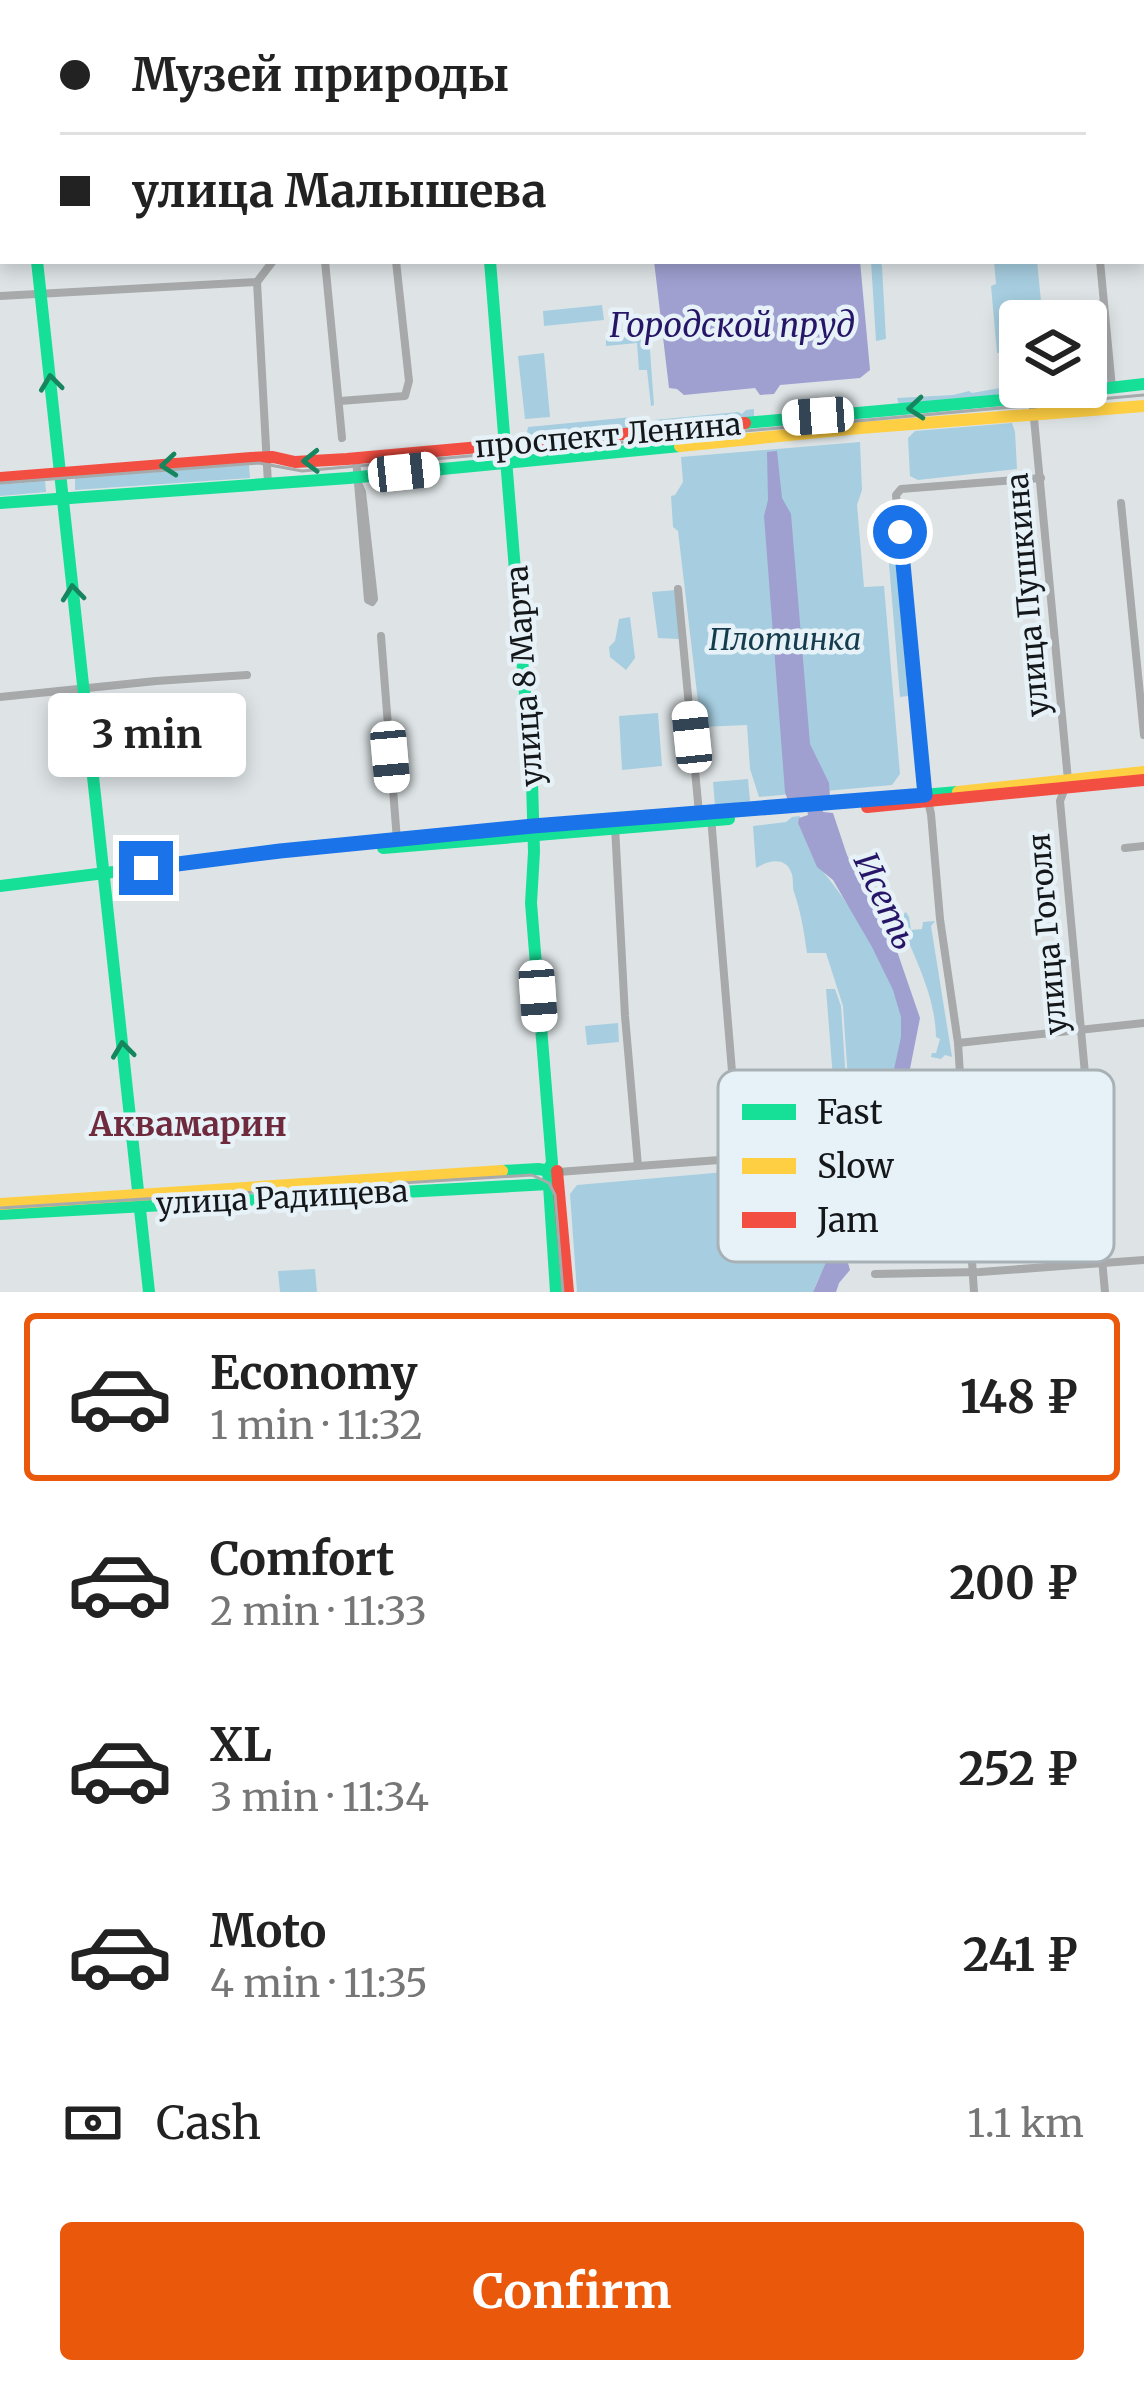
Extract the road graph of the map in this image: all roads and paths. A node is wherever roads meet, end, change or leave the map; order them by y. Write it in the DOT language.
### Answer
graph roads {
  1 [pos="37,264"];
  2 [pos="271,264"];
  3 [pos="325,264"];
  4 [pos="396,264"];
  5 [pos="490,264"];
  6 [pos="1100,264"];
  7 [pos="257,282"];
  8 [pos="40,293"];
  9 [pos="0,296"];
  10 [pos="1144,384"];
  11 [pos="1112,388"];
  12 [pos="1107,389"];
  13 [pos="999,400"];
  14 [pos="340,401"];
  15 [pos="1144,406"];
  16 [pos="1033,408"];
  17 [pos="1034,414"];
  18 [pos="342,438"];
  19 [pos="506,445"];
  20 [pos="266,457"];
  21 [pos="356,458"];
  22 [pos="508,462"];
  23 [pos="61,472"];
  24 [pos="0,478"];
  25 [pos="1041,478"];
  26 [pos="359,481"];
  27 [pos="268,484"];
  28 [pos="63,499"];
  29 [pos="1121,502"];
  30 [pos="0,503"];
  31 [pos="678,589"];
  32 [pos="381,635"];
  33 [pos="248,675"];
  34 [pos="82,688"];
  35 [pos="0,697"];
  36 [pos="1144,735"];
  37 [pos="1144,776"];
  38 [pos="1070,784"];
  39 [pos="926,799"];
  40 [pos="707,817"];
  41 [pos="615,825"];
  42 [pos="533,831"];
  43 [pos="398,843"];
  44 [pos="1144,846"];
  45 [pos="1125,848"];
  46 [pos="102,877"];
  47 [pos="0,889"];
  48 [pos="1144,1023"];
  49 [pos="1080,1030"];
  50 [pos="958,1043"];
  51 [pos="731,1070"];
  52 [pos="960,1070"];
  53 [pos="1084,1070"];
  54 [pos="718,1160"];
  55 [pos="638,1166"];
  56 [pos="552,1173"];
  57 [pos="140,1200"];
  58 [pos="0,1204"];
  59 [pos="0,1214"];
  60 [pos="1144,1261"];
  61 [pos="971,1262"];
  62 [pos="1102,1263"];
  63 [pos="972,1272"];
  64 [pos="875,1274"];
  65 [pos="149,1292"];
  66 [pos="556,1292"];
  67 [pos="568,1292"];
  68 [pos="974,1292"];
  69 [pos="1105,1292"];
  1 -- 8 [label="main road"];
  2 -- 7 [label="street"];
  3 -- 14 [label="street"];
  4 -- 14 [label="street"];
  5 -- 19 [label="main road, улица 8 Марта"];
  6 -- 11 [label="street"];
  7 -- 8 [label="street"];
  7 -- 20 [label="street"];
  8 -- 9 [label="street"];
  23 -- 8 [label="main road, one-way"];
  10 -- 11 [label="main road, проспект Ленина"];
  11 -- 12 [label="main road, проспект Ленина"];
  13 -- 19 [label="main road, проспект Ленина, one-way"];
  14 -- 18 [label="street"];
  15 -- 17 [label="main road, проспект Ленина"];
  16 -- 17 [label="street, улица Пушкина"];
  17 -- 22 [label="main road, проспект Ленина"];
  17 -- 25 [label="street, улица Пушкина"];
  19 -- 21 [label="main road, проспект Ленина"];
  19 -- 22 [label="main road, улица 8 Марта"];
  21 -- 20 [label="main road, проспект Ленина, one-way"];
  20 -- 23 [label="main road, проспект Ленина, one-way"];
  20 -- 27 [label="street"];
  21 -- 26 [label="street"];
  22 -- 26 [label="main road, проспект Ленина"];
  22 -- 42 [label="main road, улица 8 Марта"];
  23 -- 24 [label="main road, проспект Ленина"];
  23 -- 28 [label="main road"];
  25 -- 38 [label="street, улица Пушкина"];
  25 -- 39 [label="street"];
  26 -- 26 [label="street"];
  26 -- 27 [label="main road, проспект Ленина"];
  27 -- 28 [label="main road, проспект Ленина"];
  28 -- 30 [label="main road, проспект Ленина"];
  34 -- 28 [label="main road, one-way"];
  29 -- 36 [label="street"];
  31 -- 40 [label="street"];
  32 -- 43 [label="street"];
  33 -- 34 [label="street"];
  34 -- 35 [label="street"];
  34 -- 46 [label="main road"];
  37 -- 38 [label="main road"];
  38 -- 39 [label="main road"];
  38 -- 49 [label="street, улица Гоголя"];
  39 -- 40 [label="main road"];
  39 -- 50 [label="street"];
  40 -- 41 [label="main road"];
  40 -- 51 [label="street"];
  41 -- 42 [label="main road"];
  41 -- 55 [label="street"];
  42 -- 43 [label="main road"];
  42 -- 56 [label="main road, улица 8 Марта"];
  43 -- 46 [label="main road"];
  44 -- 45 [label="street"];
  46 -- 47 [label="main road"];
  57 -- 46 [label="main road, one-way"];
  48 -- 49 [label="street"];
  49 -- 50 [label="street"];
  49 -- 53 [label="street, улица Гоголя"];
  50 -- 52 [label="street"];
  54 -- 55 [label="street, улица Радищева"];
  55 -- 56 [label="street, улица Радищева"];
  56 -- 57 [label="main road, улица Радищева"];
  56 -- 66 [label="main road, улица 8 Марта"];
  56 -- 67 [label="main road, улица 8 Марта"];
  57 -- 58 [label="main road, улица Радищева"];
  57 -- 59 [label="main road, улица Радищева"];
  57 -- 65 [label="main road"];
  60 -- 62 [label="street"];
  61 -- 63 [label="street"];
  62 -- 63 [label="street"];
  62 -- 69 [label="street, улица Гоголя"];
  63 -- 64 [label="street"];
  63 -- 68 [label="street"];
}
